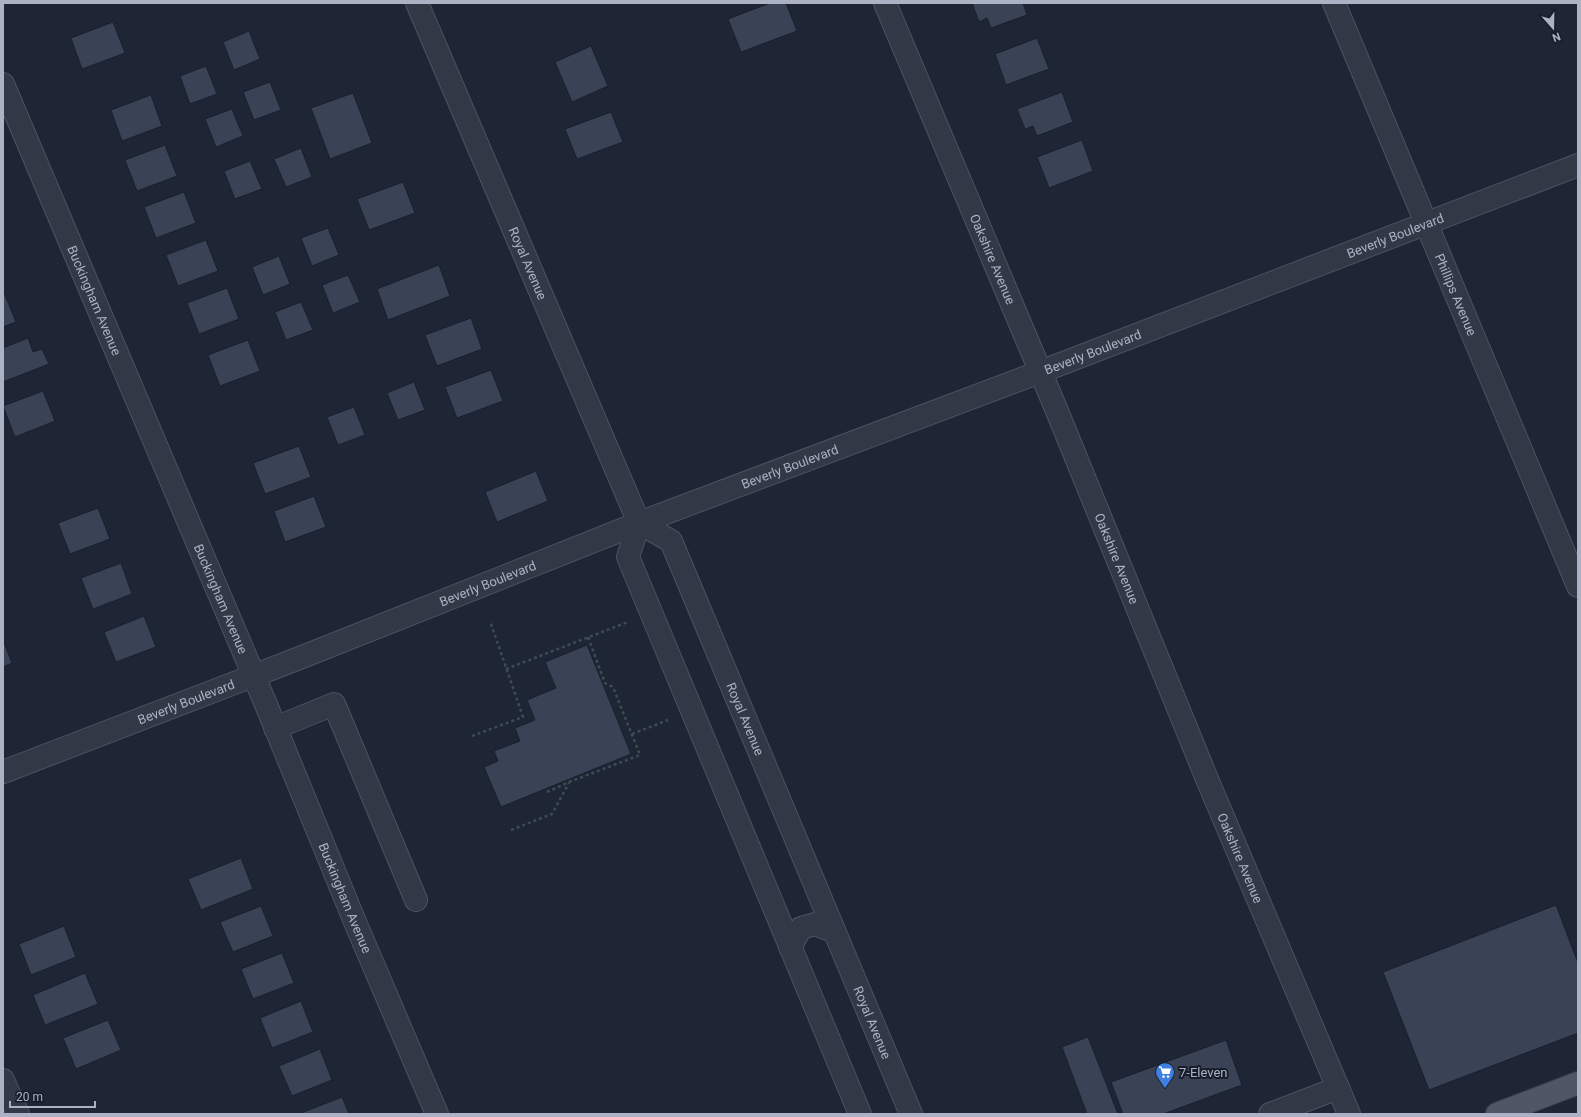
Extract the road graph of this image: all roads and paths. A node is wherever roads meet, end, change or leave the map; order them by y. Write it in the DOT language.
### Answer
graph roads {
  1 [pos="417,3"];
  2 [pos="885,3"];
  3 [pos="1334,3"];
  4 [pos="3,84"];
  5 [pos="1578,165"];
  6 [pos="1426,223"];
  7 [pos="1040,372"];
  8 [pos="639,523"];
  9 [pos="1578,586"];
  10 [pos="490,621"];
  11 [pos="628,622"];
  12 [pos="588,637"];
  13 [pos="505,669"];
  14 [pos="253,675"];
  15 [pos="671,719"];
  16 [pos="275,728"];
  17 [pos="632,734"];
  18 [pos="472,736"];
  19 [pos="3,772"];
  20 [pos="569,782"];
  21 [pos="547,792"];
  22 [pos="510,830"];
  23 [pos="416,900"];
  24 [pos="833,931"];
  25 [pos="790,947"];
  26 [pos="3,1080"];
  27 [pos="1578,1083"];
  28 [pos="1338,1088"];
  29 [pos="18,1114"];
  30 [pos="437,1114"];
  31 [pos="860,1114"];
  32 [pos="911,1114"];
  33 [pos="1270,1114"];
  34 [pos="1349,1114"];
  35 [pos="1497,1114"];
  1 -- 8 [label="street, Royal Avenue"];
  2 -- 7 [label="street, Oakshire Avenue"];
  3 -- 6 [label="street, Phillips Avenue"];
  4 -- 14 [label="street, Buckingham Avenue"];
  5 -- 6 [label="street, Beverly Boulevard"];
  6 -- 7 [label="street, Beverly Boulevard"];
  6 -- 9 [label="street, Phillips Avenue"];
  7 -- 8 [label="street, Beverly Boulevard"];
  7 -- 28 [label="street, Oakshire Avenue"];
  8 -- 14 [label="street, Beverly Boulevard"];
  8 -- 24 [label="street, Royal Avenue"];
  8 -- 25 [label="street"];
  10 -- 13 [label="path"];
  11 -- 12 [label="path"];
  12 -- 13 [label="path"];
  12 -- 17 [label="path"];
  13 -- 18 [label="path"];
  14 -- 16 [label="street, Buckingham Avenue"];
  14 -- 19 [label="street, Beverly Boulevard"];
  15 -- 17 [label="path"];
  16 -- 23 [label="street"];
  16 -- 30 [label="street, Buckingham Avenue"];
  17 -- 20 [label="path"];
  20 -- 21 [label="path"];
  20 -- 22 [label="path"];
  24 -- 25 [label="street"];
  24 -- 32 [label="street, Royal Avenue"];
  25 -- 31 [label="street"];
  26 -- 29 [label="street"];
  27 -- 35 [label="main road"];
  28 -- 33 [label="street"];
  28 -- 34 [label="street, Oakshire Avenue"];
}
